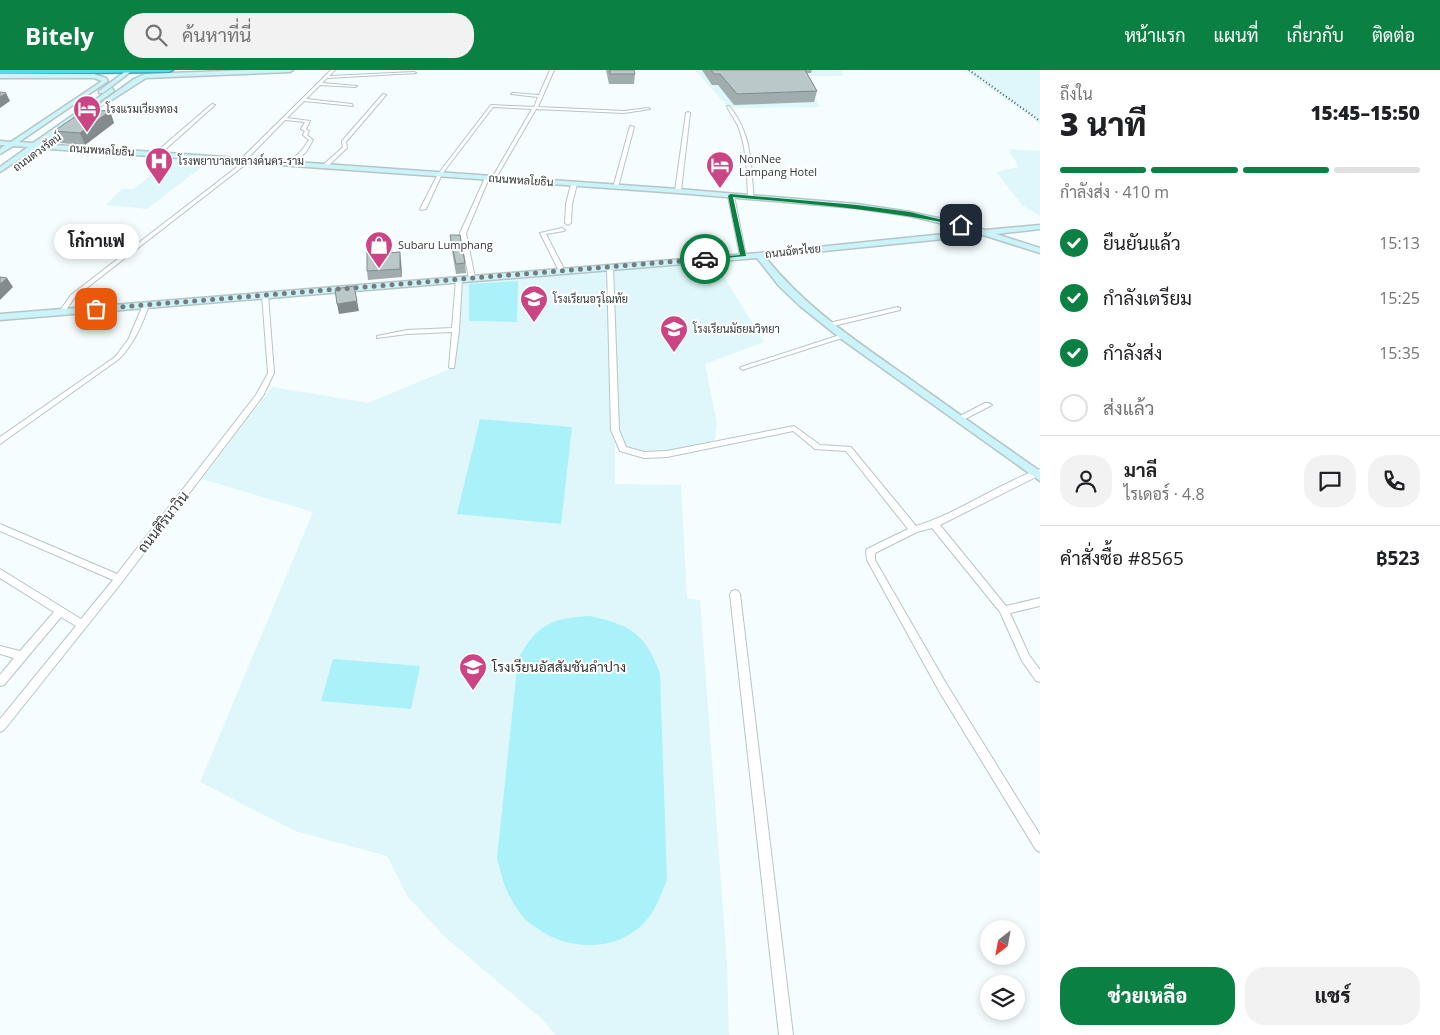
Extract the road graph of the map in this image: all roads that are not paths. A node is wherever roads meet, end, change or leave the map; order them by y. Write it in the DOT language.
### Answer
graph roads {
  1 [pos="162,70"];
  2 [pos="169,70"];
  3 [pos="290,70"];
  4 [pos="334,70"];
  5 [pos="552,70"];
  6 [pos="133,71"];
  7 [pos="0,72"];
  8 [pos="25,72"];
  9 [pos="89,72"];
  10 [pos="414,72"];
  11 [pos="0,76"];
  12 [pos="328,77"];
  13 [pos="321,84"];
  14 [pos="118,85"];
  15 [pos="355,86"];
  16 [pos="101,92"];
  17 [pos="513,94"];
  18 [pos="384,95"];
  19 [pos="541,96"];
  20 [pos="108,100"];
  21 [pos="302,100"];
  22 [pos="69,105"];
  23 [pos="213,105"];
  24 [pos="352,105"];
  25 [pos="79,106"];
  26 [pos="88,106"];
  27 [pos="98,107"];
  28 [pos="728,107"];
  29 [pos="535,108"];
  30 [pos="648,109"];
  31 [pos="688,113"];
  32 [pos="283,120"];
  33 [pos="632,127"];
  34 [pos="0,143"];
  35 [pos="12,144"];
  36 [pos="24,145"];
  37 [pos="34,145"];
  38 [pos="46,146"];
  39 [pos="0,152"];
  40 [pos="157,154"];
  41 [pos="246,160"];
  42 [pos="0,161"];
  43 [pos="291,163"];
  44 [pos="325,166"];
  45 [pos="0,170"];
  46 [pos="440,174"];
  47 [pos="490,178"];
  48 [pos="0,179"];
  49 [pos="574,184"];
  50 [pos="614,186"];
  51 [pos="678,191"];
  52 [pos="730,196"];
  53 [pos="751,197"];
  54 [pos="422,209"];
  55 [pos="568,223"];
  56 [pos="1040,227"];
  57 [pos="562,230"];
  58 [pos="987,232"];
  59 [pos="1040,251"];
  60 [pos="759,255"];
  61 [pos="743,256"];
  62 [pos="610,267"];
  63 [pos="562,271"];
  64 [pos="472,278"];
  65 [pos="459,279"];
  66 [pos="265,296"];
  67 [pos="146,305"];
  68 [pos="898,309"];
  69 [pos="62,312"];
  70 [pos="0,317"];
  71 [pos="828,324"];
  72 [pos="456,330"];
  73 [pos="843,336"];
  74 [pos="379,337"];
  75 [pos="452,368"];
  76 [pos="743,368"];
  77 [pos="988,405"];
  78 [pos="960,418"];
  79 [pos="0,441"];
  80 [pos="1039,474"];
  81 [pos="934,524"];
  82 [pos="0,527"];
  83 [pos="914,530"];
  84 [pos="0,574"];
  85 [pos="119,578"];
  86 [pos="736,594"];
  87 [pos="1040,602"];
  88 [pos="1004,610"];
  89 [pos="60,611"];
  90 [pos="82,625"];
  91 [pos="0,650"];
  92 [pos="22,656"];
  93 [pos="1040,678"];
  94 [pos="0,682"];
  95 [pos="0,727"];
  96 [pos="1040,846"];
  97 [pos="786,1035"];
  1 -- 2 [label="highway"];
  1 -- 6 [label="highway"];
  1 -- 14 [label="main road"];
  3 -- 20 [label="main road"];
  4 -- 12 [label="street"];
  5 -- 19 [label="street"];
  6 -- 9 [label="highway"];
  6 -- 14 [label="main road"];
  6 -- 16 [label="main road"];
  7 -- 8 [label="highway"];
  8 -- 9 [label="highway"];
  8 -- 11 [label="highway"];
  9 -- 16 [label="main road"];
  10 -- 12 [label="street"];
  11 -- 22 [label="main road"];
  12 -- 13 [label="street"];
  13 -- 15 [label="street"];
  13 -- 21 [label="street"];
  14 -- 26 [label="main road"];
  16 -- 25 [label="main road"];
  17 -- 19 [label="street"];
  18 -- 44 [label="street"];
  19 -- 29 [label="street"];
  20 -- 27 [label="street"];
  21 -- 24 [label="street"];
  21 -- 32 [label="street"];
  22 -- 25 [label="main road"];
  22 -- 35 [label="main road"];
  23 -- 40 [label="street"];
  25 -- 26 [label="main road"];
  25 -- 36 [label="main road"];
  26 -- 27 [label="main road"];
  26 -- 37 [label="main road"];
  27 -- 38 [label="main road, ถนนดวงรัตน์"];
  28 -- 53 [label="street"];
  29 -- 30 [label="street"];
  29 -- 46 [label="street"];
  29 -- 47 [label="street"];
  31 -- 51 [label="street"];
  32 -- 41 [label="street"];
  32 -- 43 [label="street"];
  33 -- 50 [label="street"];
  34 -- 35 [label="main road, ถนนพหลโยธิน"];
  35 -- 36 [label="main road, ถนนพหลโยธิน"];
  35 -- 39 [label="main road"];
  36 -- 37 [label="main road, ถนนพหลโยธิน"];
  36 -- 42 [label="main road"];
  37 -- 38 [label="main road, ถนนพหลโยธิน"];
  37 -- 45 [label="main road"];
  38 -- 40 [label="main road, ถนนพหลโยธิน"];
  38 -- 48 [label="main road, ถนนดวงรัตน์"];
  40 -- 41 [label="main road, ถนนพหลโยธิน"];
  41 -- 43 [label="main road, ถนนพหลโยธิน"];
  41 -- 69 [label="street"];
  43 -- 44 [label="main road, ถนนพหลโยธิน"];
  44 -- 46 [label="main road, ถนนพหลโยธิน"];
  46 -- 47 [label="main road, ถนนพหลโยธิน"];
  46 -- 54 [label="street"];
  47 -- 49 [label="main road, ถนนพหลโยธิน"];
  47 -- 64 [label="street"];
  49 -- 50 [label="main road, ถนนพหลโยธิน"];
  49 -- 55 [label="street"];
  50 -- 51 [label="main road, ถนนพหลโยธิน"];
  51 -- 52 [label="main road, ถนนพหลโยธิน"];
  52 -- 53 [label="main road, ถนนพหลโยธิน"];
  52 -- 61 [label="street"];
  53 -- 58 [label="main road, ถนนพหลโยธิน"];
  56 -- 58 [label="main road, ถนนพหลโยธิน"];
  57 -- 63 [label="street"];
  58 -- 59 [label="main road"];
  58 -- 60 [label="main road, ถนนฉัตรไชย"];
  60 -- 61 [label="main road, ถนนฉัตรไชย"];
  60 -- 71 [label="main road"];
  61 -- 62 [label="main road, ถนนฉัตรไชย"];
  62 -- 63 [label="main road, ถนนฉัตรไชย"];
  62 -- 83 [label="street"];
  63 -- 64 [label="main road, ถนนฉัตรไชย"];
  64 -- 65 [label="main road, ถนนฉัตรไชย"];
  65 -- 66 [label="main road, ถนนฉัตรไชย"];
  65 -- 72 [label="street"];
  66 -- 67 [label="main road, ถนนฉัตรไชย"];
  66 -- 85 [label="street, ถนนศิรินาวิน"];
  67 -- 69 [label="main road, ถนนฉัตรไชย"];
  67 -- 79 [label="street"];
  68 -- 71 [label="street"];
  69 -- 70 [label="main road, ถนนฉัตรไชย"];
  71 -- 73 [label="main road"];
  72 -- 74 [label="street"];
  72 -- 75 [label="street"];
  73 -- 76 [label="street"];
  73 -- 78 [label="main road"];
  77 -- 78 [label="street"];
  78 -- 80 [label="main road"];
  80 -- 81 [label="street"];
  81 -- 83 [label="street"];
  81 -- 88 [label="street"];
  82 -- 85 [label="street"];
  83 -- 96 [label="street"];
  84 -- 89 [label="street"];
  85 -- 90 [label="street, ถนนศิรินาวิน"];
  86 -- 97 [label="street"];
  87 -- 88 [label="street"];
  88 -- 93 [label="street"];
  89 -- 90 [label="street"];
  89 -- 92 [label="street"];
  90 -- 95 [label="street, ถนนศิรินาวิน"];
  91 -- 92 [label="street"];
  92 -- 94 [label="street"];
}
